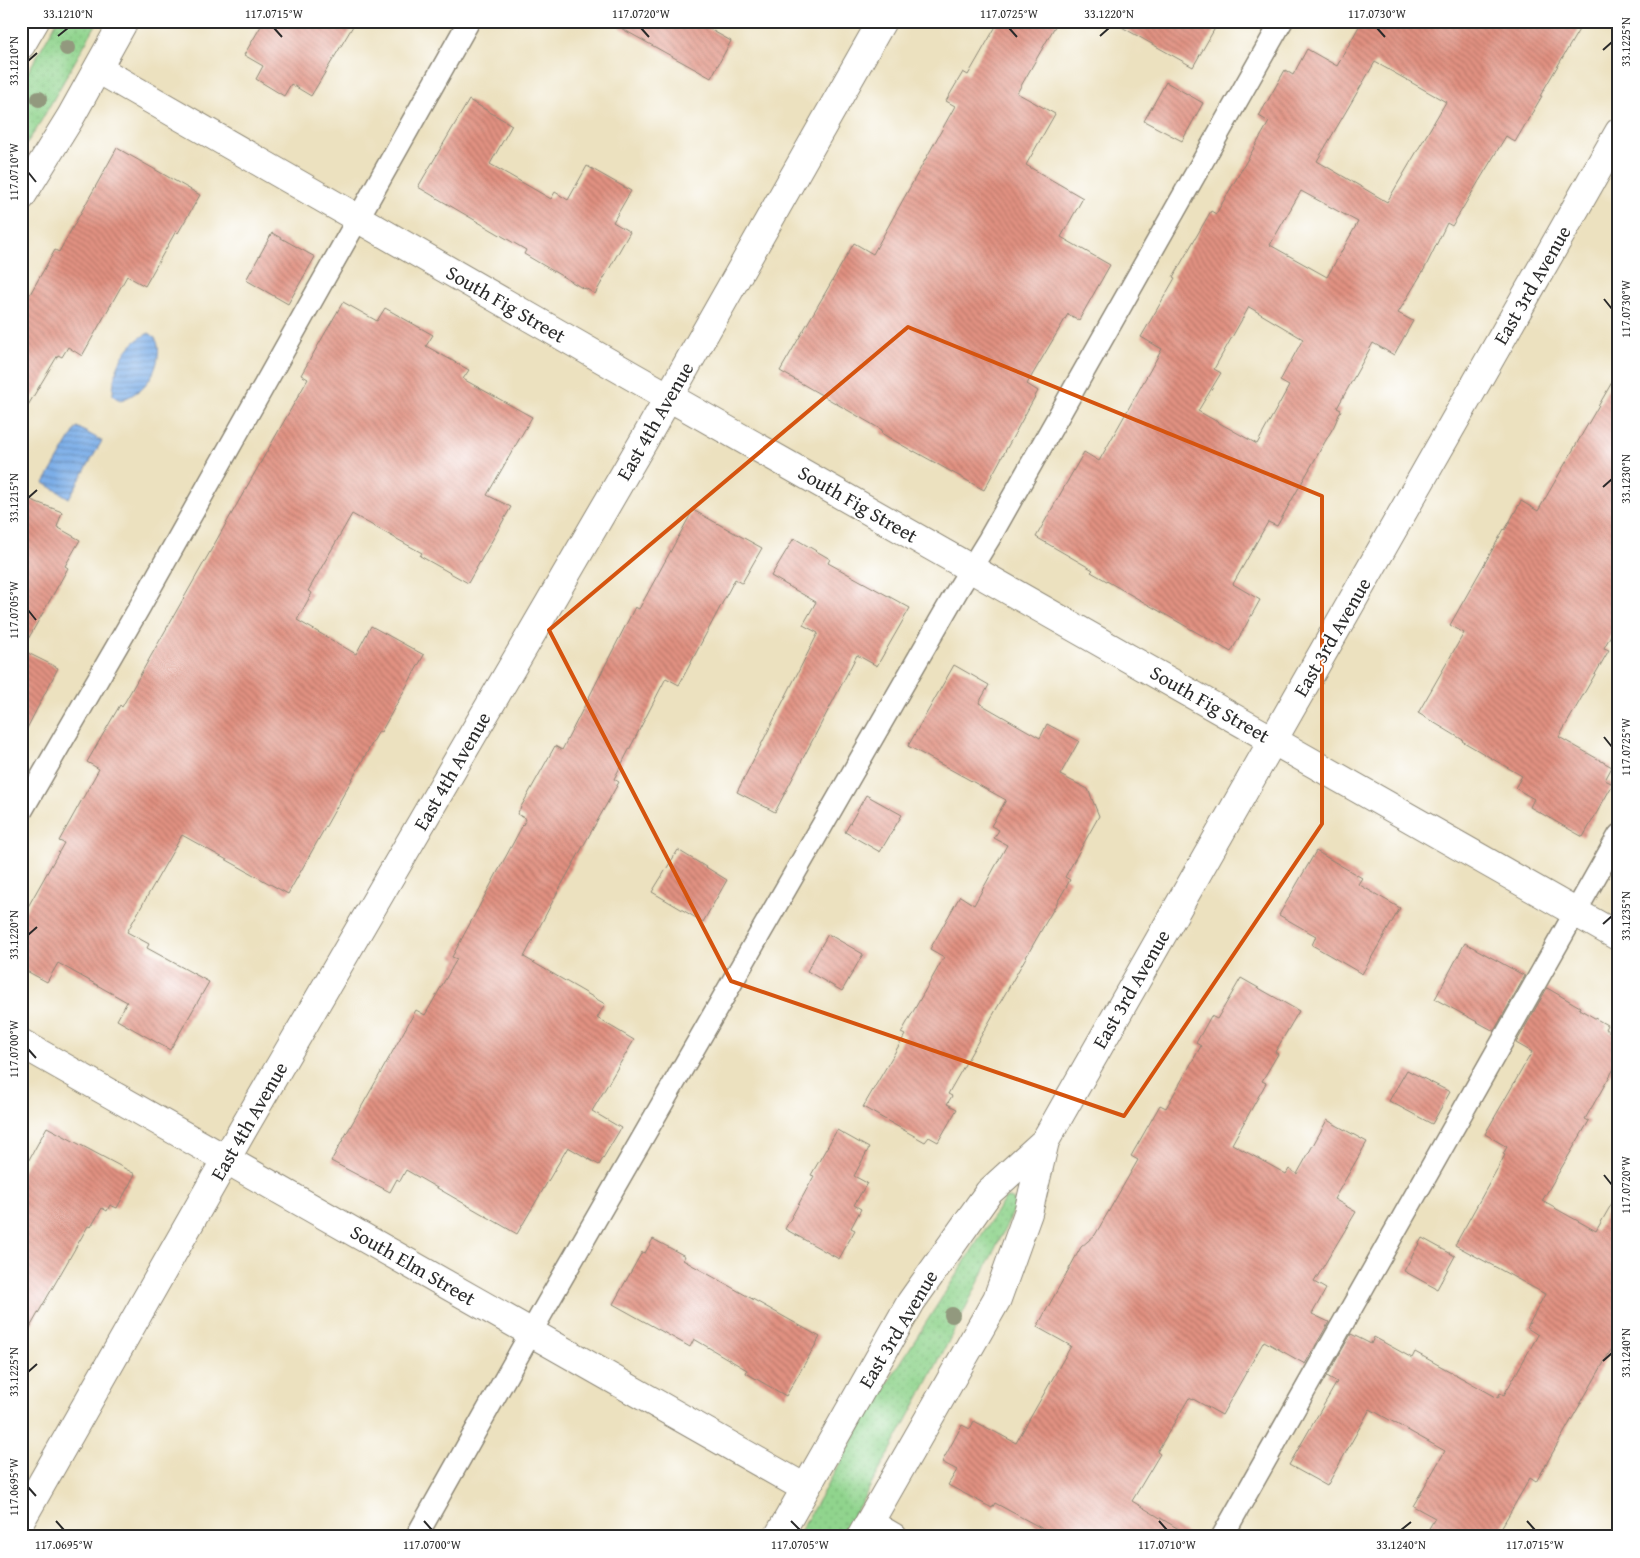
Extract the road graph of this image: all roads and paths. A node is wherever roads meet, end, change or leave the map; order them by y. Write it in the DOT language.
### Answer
graph roads {
  1 [pos="124,21"];
  2 [pos="469,21"];
  3 [pos="882,21"];
  4 [pos="1282,21"];
  5 [pos="98,69"];
  6 [pos="1619,132"];
  7 [pos="21,197"];
  8 [pos="357,218"];
  9 [pos="669,396"];
  10 [pos="971,568"];
  11 [pos="1273,740"];
  12 [pos="21,812"];
  13 [pos="1619,835"];
  14 [pos="1575,912"];
  15 [pos="1619,938"];
  16 [pos="21,1043"];
  17 [pos="1045,1141"];
  18 [pos="227,1160"];
  19 [pos="531,1332"];
  20 [pos="805,1488"];
  21 [pos="21,1520"];
  22 [pos="865,1530"];
  23 [pos="416,1537"];
  24 [pos="778,1537"];
  25 [pos="892,1537"];
  26 [pos="1222,1537"];
  1 -- 5 [label="street"];
  2 -- 8 [label="lane"];
  3 -- 9 [label="street, East 4th Avenue"];
  4 -- 10 [label="lane"];
  5 -- 7 [label="street"];
  5 -- 8 [label="street, South Fig Street"];
  6 -- 11 [label="street, East 3rd Avenue"];
  8 -- 9 [label="street, South Fig Street"];
  8 -- 12 [label="lane"];
  9 -- 10 [label="street, South Fig Street"];
  9 -- 18 [label="street, East 4th Avenue"];
  10 -- 11 [label="street, South Fig Street"];
  10 -- 19 [label="lane"];
  11 -- 14 [label="street, South Fig Street"];
  11 -- 17 [label="street, East 3rd Avenue"];
  13 -- 14 [label="lane"];
  14 -- 15 [label="street, South Fig Street"];
  14 -- 26 [label="lane"];
  16 -- 18 [label="street, South Elm Street"];
  17 -- 20 [label="street, East 3rd Avenue"];
  17 -- 22 [label="street, East 3rd Avenue"];
  18 -- 19 [label="street, South Elm Street"];
  18 -- 21 [label="street, East 4th Avenue"];
  19 -- 20 [label="street, South Elm Street"];
  19 -- 23 [label="lane"];
  20 -- 24 [label="street, East 3rd Avenue"];
  22 -- 25 [label="street"];
}
